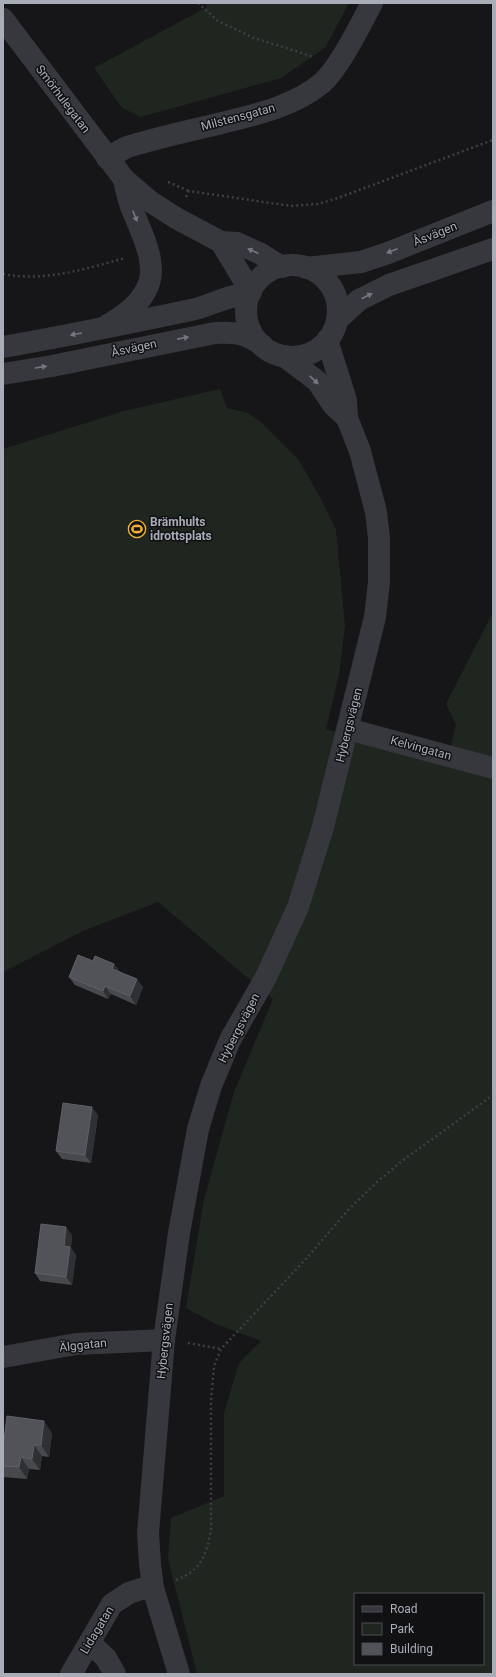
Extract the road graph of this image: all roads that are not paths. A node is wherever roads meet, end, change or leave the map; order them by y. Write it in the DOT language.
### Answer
graph roads {
  1 [pos="372,3"];
  2 [pos="3,19"];
  3 [pos="107,158"];
  4 [pos="124,179"];
  5 [pos="493,211"];
  6 [pos="221,242"];
  7 [pos="493,249"];
  8 [pos="282,266"];
  9 [pos="306,268"];
  10 [pos="250,293"];
  11 [pos="337,320"];
  12 [pos="102,329"];
  13 [pos="327,340"];
  14 [pos="262,345"];
  15 [pos="3,347"];
  16 [pos="284,356"];
  17 [pos="3,374"];
  18 [pos="348,418"];
  19 [pos="348,729"];
  20 [pos="493,768"];
  21 [pos="164,1340"];
  22 [pos="3,1357"];
  23 [pos="153,1588"];
  24 [pos="90,1643"];
  25 [pos="71,1674"];
  26 [pos="115,1674"];
  27 [pos="179,1674"];
  1 -- 3 [label="street, Milstensgatan"];
  2 -- 3 [label="street, Smörhulegatan"];
  3 -- 4 [label="street, Smörhulegatan"];
  4 -- 6 [label="street, Smörhulegatan"];
  4 -- 12 [label="street, Smörhulegatan, one-way"];
  5 -- 9 [label="street, Åsvägen, one-way"];
  8 -- 6 [label="street, Smörhulegatan, one-way"];
  6 -- 10 [label="street"];
  11 -- 7 [label="street, one-way"];
  8 -- 9 [label="street"];
  8 -- 10 [label="street"];
  9 -- 11 [label="street"];
  10 -- 12 [label="street, Åsvägen"];
  10 -- 14 [label="street"];
  11 -- 13 [label="street"];
  12 -- 15 [label="street, Åsvägen, one-way"];
  13 -- 16 [label="street"];
  13 -- 18 [label="street, Hybergsvägen"];
  14 -- 16 [label="street"];
  17 -- 14 [label="street, Åsvägen, one-way"];
  16 -- 18 [label="street, Hybergsvägen, one-way"];
  18 -- 19 [label="street, Hybergsvägen"];
  19 -- 20 [label="street, Kelvingatan"];
  19 -- 21 [label="street, Hybergsvägen"];
  21 -- 22 [label="street, Älggatan"];
  21 -- 23 [label="street, Hybergsvägen"];
  23 -- 24 [label="street, Lidagatan"];
  23 -- 27 [label="street, Hybergsvägen"];
  24 -- 25 [label="street, Lidagatan"];
  24 -- 26 [label="street"];
}
